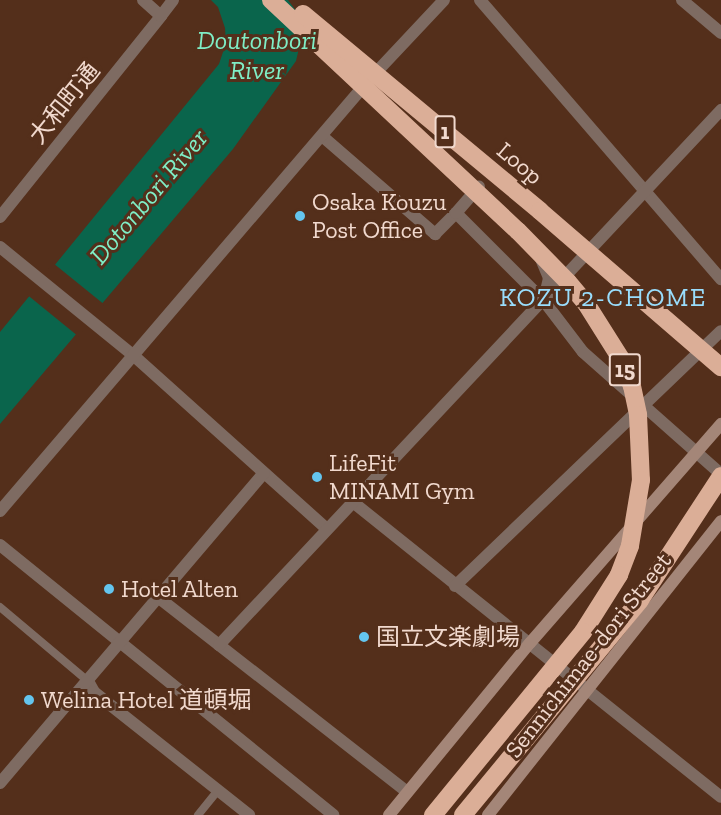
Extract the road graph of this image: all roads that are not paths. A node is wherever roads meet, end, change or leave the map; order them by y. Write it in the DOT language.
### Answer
graph roads {
  1 [pos="143,0"];
  2 [pos="173,0"];
  3 [pos="271,0"];
  4 [pos="285,0"];
  5 [pos="295,0"];
  6 [pos="444,0"];
  7 [pos="480,0"];
  8 [pos="682,0"];
  9 [pos="161,16"];
  10 [pos="721,33"];
  11 [pos="368,81"];
  12 [pos="721,110"];
  13 [pos="322,136"];
  14 [pos="480,185"];
  15 [pos="646,192"];
  16 [pos="456,213"];
  17 [pos="0,217"];
  18 [pos="0,247"];
  19 [pos="721,279"];
  20 [pos="544,301"];
  21 [pos="721,332"];
  22 [pos="133,356"];
  23 [pos="721,367"];
  24 [pos="642,406"];
  25 [pos="721,424"];
  26 [pos="697,453"];
  27 [pos="264,473"];
  28 [pos="721,475"];
  29 [pos="354,503"];
  30 [pos="0,511"];
  31 [pos="721,520"];
  32 [pos="326,528"];
  33 [pos="0,545"];
  34 [pos="455,586"];
  35 [pos="159,598"];
  36 [pos="0,607"];
  37 [pos="120,644"];
  38 [pos="530,644"];
  39 [pos="219,645"];
  40 [pos="88,681"];
  41 [pos="588,688"];
  42 [pos="0,783"];
  43 [pos="218,790"];
  44 [pos="407,792"];
  45 [pos="721,797"];
  46 [pos="198,815"];
  47 [pos="249,815"];
  48 [pos="334,815"];
  49 [pos="389,815"];
  50 [pos="433,815"];
  51 [pos="463,815"];
  52 [pos="488,815"];
  1 -- 9 [label="street"];
  2 -- 9 [label="street, 大和町通"];
  3 -- 50 [label="highway, 15"];
  4 -- 23 [label="highway, Loop / 1"];
  5 -- 11 [label="highway"];
  6 -- 11 [label="street"];
  7 -- 15 [label="street"];
  8 -- 10 [label="street"];
  9 -- 17 [label="street, 大和町通"];
  11 -- 13 [label="street"];
  11 -- 14 [label="street"];
  12 -- 15 [label="street"];
  13 -- 16 [label="street"];
  13 -- 22 [label="street"];
  14 -- 16 [label="street"];
  14 -- 20 [label="street"];
  15 -- 19 [label="street"];
  15 -- 20 [label="street"];
  16 -- 20 [label="street"];
  18 -- 22 [label="street"];
  20 -- 24 [label="street"];
  20 -- 29 [label="street"];
  21 -- 24 [label="street"];
  22 -- 27 [label="street"];
  22 -- 30 [label="street"];
  24 -- 26 [label="street"];
  24 -- 34 [label="street"];
  25 -- 26 [label="main road, Sennichimae-dori Street"];
  26 -- 28 [label="street"];
  26 -- 38 [label="main road, Sennichimae-dori Street"];
  27 -- 32 [label="street"];
  27 -- 35 [label="street"];
  28 -- 51 [label="highway"];
  29 -- 32 [label="street"];
  29 -- 34 [label="street"];
  31 -- 41 [label="main road, Sennichimae-dori Street"];
  32 -- 39 [label="street"];
  33 -- 37 [label="street"];
  34 -- 38 [label="street"];
  35 -- 37 [label="street"];
  35 -- 39 [label="street"];
  36 -- 40 [label="lane"];
  37 -- 40 [label="street"];
  37 -- 48 [label="street"];
  38 -- 41 [label="street"];
  38 -- 44 [label="main road, Sennichimae-dori Street"];
  39 -- 44 [label="street"];
  40 -- 42 [label="street"];
  40 -- 43 [label="street"];
  41 -- 45 [label="street"];
  41 -- 52 [label="main road, Sennichimae-dori Street"];
  43 -- 46 [label="lane"];
  43 -- 47 [label="street"];
  44 -- 49 [label="main road, Sennichimae-dori Street"];
}
